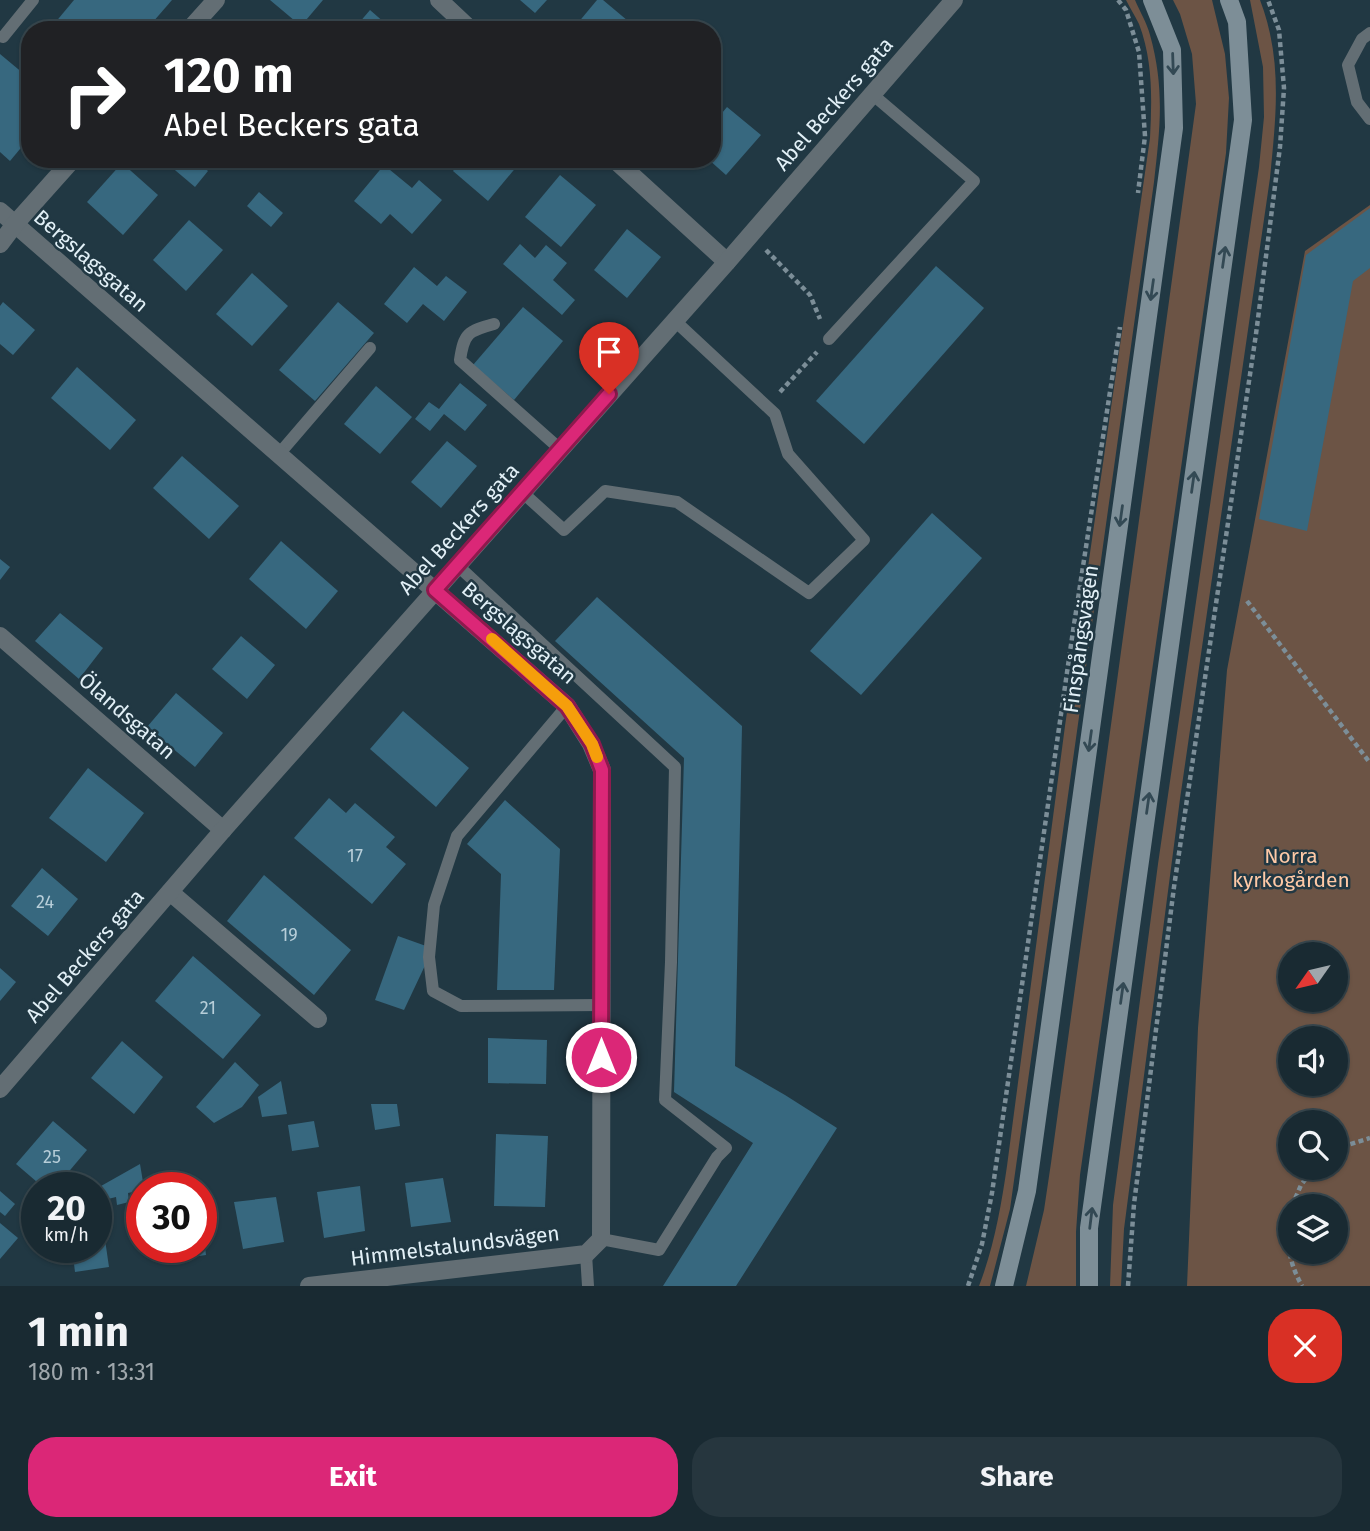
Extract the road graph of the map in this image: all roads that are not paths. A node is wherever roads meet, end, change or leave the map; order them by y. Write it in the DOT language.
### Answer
graph roads {
  1 [pos="33,0"];
  2 [pos="216,0"];
  3 [pos="439,0"];
  4 [pos="954,0"];
  5 [pos="1152,0"];
  6 [pos="1229,0"];
  7 [pos="197,21"];
  8 [pos="461,21"];
  9 [pos="1370,33"];
  10 [pos="3,37"];
  11 [pos="872,94"];
  12 [pos="1370,119"];
  13 [pos="65,168"];
  14 [pos="624,168"];
  15 [pos="0,211"];
  16 [pos="15,224"];
  17 [pos="0,244"];
  18 [pos="727,262"];
  19 [pos="674,320"];
  20 [pos="494,324"];
  21 [pos="830,340"];
  22 [pos="370,348"];
  23 [pos="560,449"];
  24 [pos="279,454"];
  25 [pos="522,492"];
  26 [pos="457,565"];
  27 [pos="435,590"];
  28 [pos="0,636"];
  29 [pos="567,706"];
  30 [pos="223,830"];
  31 [pos="170,892"];
  32 [pos="601,1005"];
  33 [pos="318,1019"];
  34 [pos="0,1089"];
  35 [pos="601,1239"];
  36 [pos="586,1254"];
  37 [pos="371,1282"];
  38 [pos="309,1286"];
  39 [pos="589,1286"];
  40 [pos="1004,1286"];
  41 [pos="1089,1286"];
  1 -- 10 [label="lane"];
  2 -- 7 [label="street"];
  3 -- 8 [label="street"];
  4 -- 11 [label="street, Abel Beckers gata"];
  5 -- 40 [label="main road, Finspångsvägen, one-way"];
  41 -- 6 [label="main road, one-way"];
  9 -- 12 [label="lane"];
  11 -- 18 [label="street, Abel Beckers gata"];
  11 -- 21 [label="lane"];
  13 -- 16 [label="street"];
  14 -- 18 [label="street"];
  15 -- 16 [label="street, Bergslagsgatan"];
  16 -- 17 [label="street"];
  16 -- 24 [label="street, Bergslagsgatan"];
  18 -- 19 [label="street, Abel Beckers gata"];
  19 -- 23 [label="street, Abel Beckers gata"];
  19 -- 25 [label="lane"];
  20 -- 23 [label="lane"];
  22 -- 24 [label="lane"];
  23 -- 25 [label="street, Abel Beckers gata"];
  24 -- 27 [label="street, Bergslagsgatan"];
  25 -- 26 [label="street, Abel Beckers gata"];
  26 -- 27 [label="street, Abel Beckers gata"];
  26 -- 35 [label="lane"];
  27 -- 29 [label="street, Bergslagsgatan"];
  27 -- 30 [label="street, Abel Beckers gata"];
  28 -- 30 [label="street, Ölandsgatan"];
  29 -- 32 [label="street, Bergslagsgatan"];
  29 -- 32 [label="lane"];
  30 -- 31 [label="street, Abel Beckers gata"];
  31 -- 33 [label="street"];
  31 -- 34 [label="street, Abel Beckers gata"];
  32 -- 35 [label="street, Bergslagsgatan"];
  35 -- 36 [label="street, Himmelstalundsvägen"];
  36 -- 37 [label="street, Himmelstalundsvägen"];
  36 -- 39 [label="lane"];
  37 -- 38 [label="street, Himmelstalundsvägen"];
}
